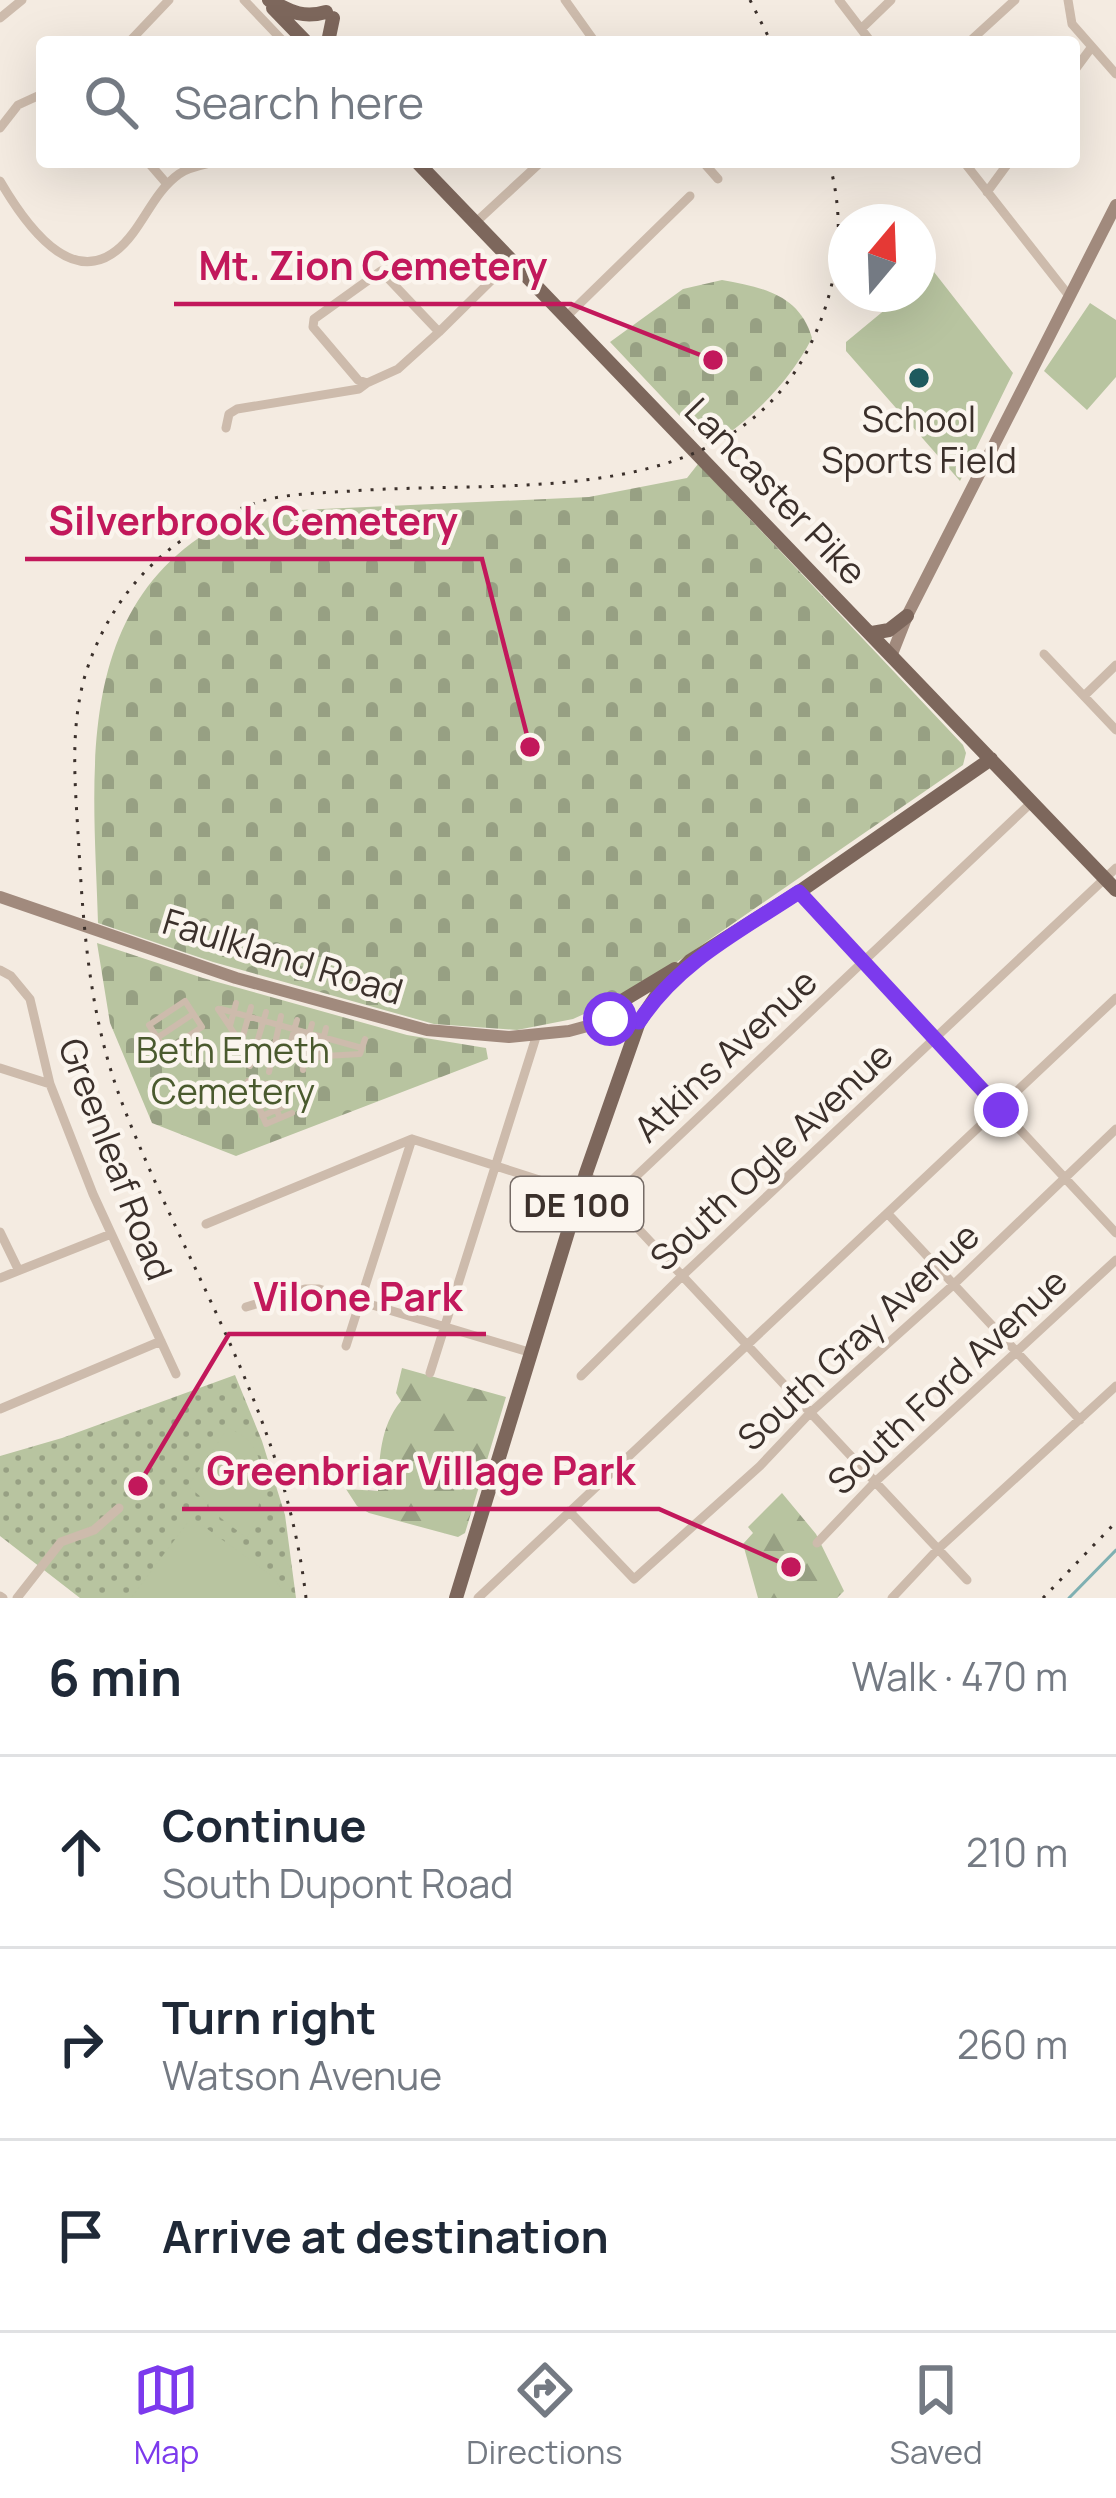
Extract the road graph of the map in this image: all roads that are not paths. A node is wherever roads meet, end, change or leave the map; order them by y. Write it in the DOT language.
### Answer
graph roads {
  1 [pos="22,0"];
  2 [pos="169,0"];
  3 [pos="244,0"];
  4 [pos="267,0"];
  5 [pos="565,0"];
  6 [pos="839,0"];
  7 [pos="891,0"];
  8 [pos="1015,0"];
  9 [pos="1068,0"];
  10 [pos="0,18"];
  11 [pos="861,29"];
  12 [pos="135,36"];
  13 [pos="278,36"];
  14 [pos="300,36"];
  15 [pos="328,36"];
  16 [pos="591,36"];
  17 [pos="866,36"];
  18 [pos="976,36"];
  19 [pos="1090,48"];
  20 [pos="1080,62"];
  21 [pos="1116,74"];
  22 [pos="36,97"];
  23 [pos="0,128"];
  24 [pos="153,168"];
  25 [pos="194,168"];
  26 [pos="423,168"];
  27 [pos="535,168"];
  28 [pos="708,168"];
  29 [pos="969,168"];
  30 [pos="1005,168"];
  31 [pos="718,179"];
  32 [pos="0,182"];
  33 [pos="167,184"];
  34 [pos="987,192"];
  35 [pos="690,196"];
  36 [pos="1116,205"];
  37 [pos="475,223"];
  38 [pos="511,261"];
  39 [pos="1070,297"];
  40 [pos="566,316"];
  41 [pos="439,332"];
  42 [pos="367,383"];
  43 [pos="226,428"];
  44 [pos="907,616"];
  45 [pos="872,633"];
  46 [pos="1044,654"];
  47 [pos="892,655"];
  48 [pos="1116,665"];
  49 [pos="1084,697"];
  50 [pos="1116,730"];
  51 [pos="991,759"];
  52 [pos="1032,802"];
  53 [pos="1112,878"];
  54 [pos="799,892"];
  55 [pos="0,897"];
  56 [pos="690,962"];
  57 [pos="864,962"];
  58 [pos="0,970"];
  59 [pos="1116,998"];
  60 [pos="236,1003"];
  61 [pos="251,1007"];
  62 [pos="206,1012"];
  63 [pos="266,1012"];
  64 [pos="167,1013"];
  65 [pos="233,1013"];
  66 [pos="602,1013"];
  67 [pos="281,1016"];
  68 [pos="248,1017"];
  69 [pos="297,1020"];
  70 [pos="264,1021"];
  71 [pos="639,1022"];
  72 [pos="312,1024"];
  73 [pos="178,1025"];
  74 [pos="279,1025"];
  75 [pos="230,1026"];
  76 [pos="326,1028"];
  77 [pos="294,1030"];
  78 [pos="555,1031"];
  79 [pos="309,1034"];
  80 [pos="537,1034"];
  81 [pos="324,1038"];
  82 [pos="184,1039"];
  83 [pos="365,1039"];
  84 [pos="936,1040"];
  85 [pos="339,1042"];
  86 [pos="241,1043"];
  87 [pos="362,1048"];
  88 [pos="350,1055"];
  89 [pos="335,1056"];
  90 [pos="319,1057"];
  91 [pos="302,1058"];
  92 [pos="286,1059"];
  93 [pos="269,1060"];
  94 [pos="251,1063"];
  95 [pos="351,1066"];
  96 [pos="0,1068"];
  97 [pos="303,1070"];
  98 [pos="269,1072"];
  99 [pos="50,1084"];
  100 [pos="266,1084"];
  101 [pos="279,1100"];
  102 [pos="259,1108"];
  103 [pos="1001,1110"];
  104 [pos="292,1113"];
  105 [pos="1116,1129"];
  106 [pos="412,1139"];
  107 [pos="495,1167"];
  108 [pos="586,1173"];
  109 [pos="1066,1178"];
  110 [pos="580,1193"];
  111 [pos="611,1200"];
  112 [pos="889,1215"];
  113 [pos="206,1224"];
  114 [pos="0,1232"];
  115 [pos="1116,1233"];
  116 [pos="110,1234"];
  117 [pos="1116,1260"];
  118 [pos="18,1269"];
  119 [pos="682,1276"];
  120 [pos="0,1278"];
  121 [pos="952,1286"];
  122 [pos="361,1299"];
  123 [pos="246,1307"];
  124 [pos="446,1324"];
  125 [pos="161,1340"];
  126 [pos="747,1342"];
  127 [pos="346,1346"];
  128 [pos="532,1353"];
  129 [pos="1017,1353"];
  130 [pos="430,1372"];
  131 [pos="176,1374"];
  132 [pos="581,1376"];
  133 [pos="1116,1386"];
  134 [pos="0,1409"];
  135 [pos="811,1413"];
  136 [pos="1080,1420"];
  137 [pos="874,1482"];
  138 [pos="119,1508"];
  139 [pos="569,1511"];
  140 [pos="817,1543"];
  141 [pos="938,1550"];
  142 [pos="967,1580"];
  143 [pos="16,1598"];
  144 [pos="456,1598"];
  145 [pos="478,1598"];
  146 [pos="892,1598"];
  1 -- 10 [label="street"];
  2 -- 12 [label="street"];
  3 -- 13 [label="street"];
  4 -- 14 [label="main road"];
  4 -- 15 [label="main road"];
  5 -- 16 [label="street"];
  6 -- 11 [label="street"];
  7 -- 11 [label="street"];
  8 -- 18 [label="street"];
  9 -- 19 [label="street"];
  11 -- 17 [label="street"];
  19 -- 20 [label="street"];
  19 -- 21 [label="street"];
  22 -- 23 [label="street"];
  24 -- 33 [label="street"];
  25 -- 33 [label="street"];
  26 -- 37 [label="main road, Lancaster Pike"];
  27 -- 37 [label="street"];
  28 -- 31 [label="street"];
  29 -- 34 [label="street"];
  30 -- 34 [label="street"];
  32 -- 33 [label="street"];
  34 -- 39 [label="street"];
  35 -- 40 [label="street"];
  36 -- 39 [label="main road"];
  37 -- 38 [label="main road, Lancaster Pike"];
  38 -- 40 [label="main road, Lancaster Pike"];
  38 -- 41 [label="street"];
  39 -- 44 [label="main road"];
  40 -- 45 [label="main road, Lancaster Pike"];
  41 -- 42 [label="street"];
  41 -- 42 [label="street"];
  42 -- 43 [label="street"];
  44 -- 45 [label="main road"];
  44 -- 47 [label="main road"];
  45 -- 47 [label="main road, Lancaster Pike"];
  46 -- 49 [label="street"];
  47 -- 51 [label="main road, Lancaster Pike"];
  48 -- 49 [label="street"];
  49 -- 50 [label="street"];
  51 -- 52 [label="main road, Lancaster Pike"];
  51 -- 54 [label="main road, DE 100"];
  52 -- 53 [label="main road, Lancaster Pike"];
  52 -- 57 [label="street, Atkins Avenue"];
  53 -- 84 [label="street, South Ogle Avenue"];
  54 -- 56 [label="main road, DE 100"];
  54 -- 57 [label="street"];
  55 -- 80 [label="main road, Faulkland Road"];
  56 -- 66 [label="main road"];
  56 -- 71 [label="main road, DE 100"];
  57 -- 84 [label="street"];
  57 -- 111 [label="street, Atkins Avenue"];
  58 -- 99 [label="street, Greenleaf Road"];
  59 -- 103 [label="street"];
  60 -- 65 [label="street"];
  61 -- 68 [label="street"];
  62 -- 73 [label="street"];
  63 -- 70 [label="street"];
  64 -- 73 [label="street"];
  64 -- 73 [label="street"];
  64 -- 73 [label="street"];
  65 -- 68 [label="street"];
  65 -- 75 [label="street"];
  65 -- 75 [label="street"];
  66 -- 71 [label="main road"];
  66 -- 78 [label="main road, Faulkland Road"];
  67 -- 74 [label="street"];
  68 -- 70 [label="street"];
  68 -- 86 [label="street"];
  69 -- 77 [label="street"];
  70 -- 74 [label="street"];
  70 -- 94 [label="street"];
  71 -- 78 [label="main road, Faulkland Road"];
  71 -- 108 [label="main road, DE 100"];
  72 -- 79 [label="street"];
  73 -- 82 [label="street"];
  73 -- 82 [label="street"];
  73 -- 82 [label="street"];
  74 -- 77 [label="street"];
  74 -- 93 [label="street"];
  75 -- 86 [label="street"];
  76 -- 81 [label="street"];
  77 -- 79 [label="street"];
  77 -- 92 [label="street"];
  78 -- 80 [label="main road, Faulkland Road"];
  79 -- 81 [label="street"];
  79 -- 91 [label="street"];
  80 -- 107 [label="street"];
  81 -- 85 [label="street"];
  81 -- 90 [label="street"];
  83 -- 87 [label="street"];
  84 -- 103 [label="street"];
  84 -- 119 [label="street, South Ogle Avenue"];
  85 -- 87 [label="street"];
  85 -- 89 [label="street"];
  86 -- 94 [label="street"];
  87 -- 88 [label="street"];
  88 -- 89 [label="street"];
  88 -- 95 [label="street"];
  89 -- 90 [label="street"];
  90 -- 91 [label="street"];
  91 -- 92 [label="street"];
  91 -- 97 [label="street"];
  92 -- 93 [label="street"];
  93 -- 94 [label="street"];
  93 -- 98 [label="street"];
  96 -- 99 [label="street"];
  99 -- 116 [label="street, Greenleaf Road"];
  100 -- 101 [label="street"];
  100 -- 101 [label="street"];
  100 -- 102 [label="street"];
  101 -- 102 [label="street"];
  101 -- 102 [label="street"];
  101 -- 104 [label="street"];
  103 -- 109 [label="street"];
  103 -- 112 [label="street"];
  105 -- 109 [label="street, South Gray Avenue"];
  106 -- 107 [label="street"];
  106 -- 113 [label="street"];
  106 -- 122 [label="street"];
  107 -- 110 [label="street"];
  107 -- 124 [label="street"];
  108 -- 110 [label="main road, DE 100"];
  108 -- 111 [label="street"];
  109 -- 115 [label="street"];
  109 -- 121 [label="street, South Gray Avenue"];
  110 -- 128 [label="main road, DE 100"];
  111 -- 119 [label="street"];
  112 -- 121 [label="street"];
  112 -- 126 [label="street"];
  114 -- 118 [label="street"];
  116 -- 118 [label="street"];
  116 -- 125 [label="street, Greenleaf Road"];
  117 -- 129 [label="street, South Ford Avenue"];
  118 -- 120 [label="street"];
  119 -- 126 [label="street"];
  119 -- 132 [label="street, South Ogle Avenue"];
  121 -- 129 [label="street"];
  121 -- 135 [label="street, South Gray Avenue"];
  122 -- 123 [label="street"];
  122 -- 124 [label="street"];
  122 -- 127 [label="street"];
  124 -- 128 [label="street"];
  124 -- 130 [label="street"];
  125 -- 131 [label="street, Greenleaf Road"];
  125 -- 134 [label="street"];
  126 -- 135 [label="street"];
  126 -- 139 [label="street"];
  128 -- 144 [label="main road, DE 100"];
  129 -- 136 [label="street"];
  129 -- 137 [label="street, South Ford Avenue"];
  133 -- 136 [label="street"];
  135 -- 137 [label="street"];
  135 -- 139 [label="street, South Gray Avenue"];
  136 -- 141 [label="street"];
  137 -- 140 [label="street, South Ford Avenue"];
  137 -- 141 [label="street"];
  138 -- 143 [label="street"];
  139 -- 145 [label="street"];
  141 -- 142 [label="street"];
  141 -- 146 [label="street"];
}
